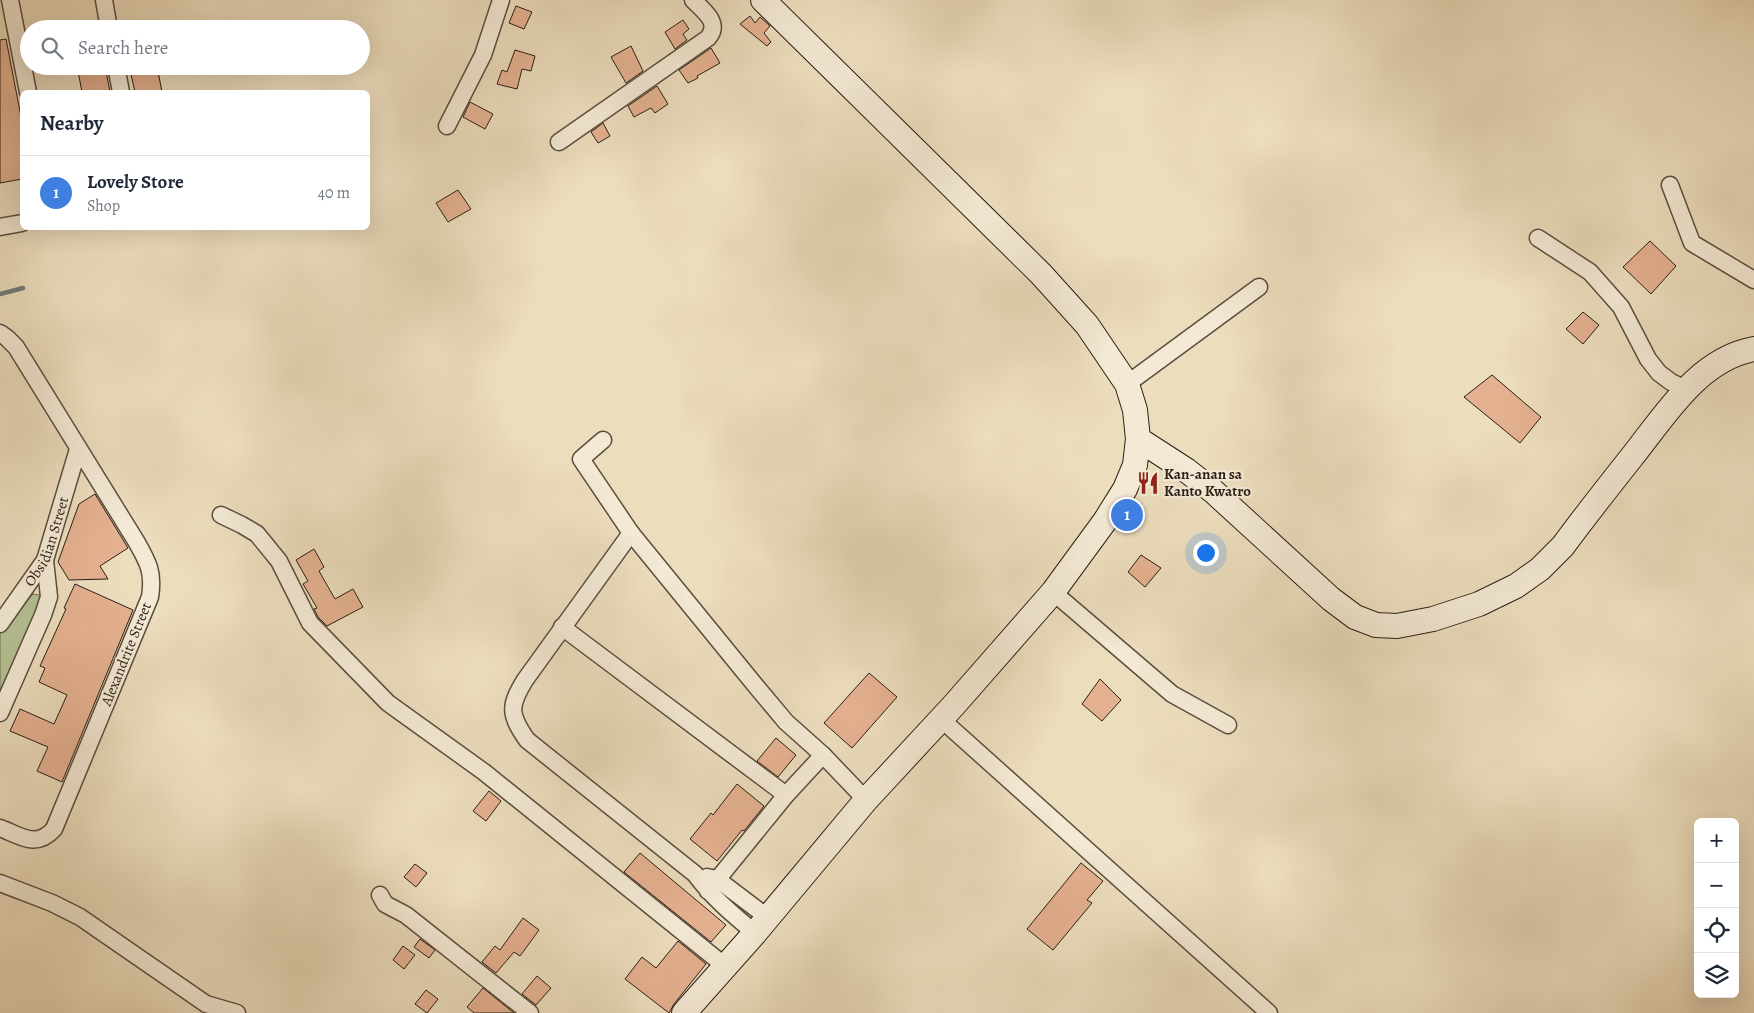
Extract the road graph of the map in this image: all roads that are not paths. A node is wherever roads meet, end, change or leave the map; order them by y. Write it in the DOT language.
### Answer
graph roads {
  1 [pos="10,0"];
  2 [pos="104,0"];
  3 [pos="501,0"];
  4 [pos="693,0"];
  5 [pos="764,0"];
  6 [pos="107,20"];
  7 [pos="20,51"];
  8 [pos="25,75"];
  9 [pos="118,75"];
  10 [pos="28,90"];
  11 [pos="121,90"];
  12 [pos="448,126"];
  13 [pos="559,142"];
  14 [pos="1670,185"];
  15 [pos="20,223"];
  16 [pos="0,227"];
  17 [pos="1538,238"];
  18 [pos="1754,280"];
  19 [pos="1259,287"];
  20 [pos="0,333"];
  21 [pos="1754,349"];
  22 [pos="1127,384"];
  23 [pos="1686,389"];
  24 [pos="1138,439"];
  25 [pos="603,440"];
  26 [pos="78,449"];
  27 [pos="221,515"];
  28 [pos="630,533"];
  29 [pos="46,560"];
  30 [pos="1053,592"];
  31 [pos="0,624"];
  32 [pos="562,627"];
  33 [pos="0,713"];
  34 [pos="941,719"];
  35 [pos="1228,725"];
  36 [pos="823,755"];
  37 [pos="786,795"];
  38 [pos="866,800"];
  39 [pos="0,828"];
  40 [pos="0,883"];
  41 [pos="712,885"];
  42 [pos="380,895"];
  43 [pos="761,925"];
  44 [pos="725,966"];
  45 [pos="201,1009"];
  46 [pos="237,1013"];
  47 [pos="530,1013"];
  48 [pos="684,1013"];
  49 [pos="1269,1013"];
  1 -- 7 [label="street"];
  2 -- 6 [label="street"];
  3 -- 12 [label="street"];
  4 -- 13 [label="street"];
  5 -- 22 [label="street"];
  8 -- 10 [label="street"];
  9 -- 11 [label="street"];
  14 -- 18 [label="street"];
  15 -- 16 [label="street"];
  17 -- 23 [label="street"];
  19 -- 22 [label="street"];
  20 -- 26 [label="street, Alexandrite Street"];
  21 -- 23 [label="street"];
  22 -- 24 [label="street"];
  23 -- 24 [label="street"];
  24 -- 30 [label="street"];
  25 -- 28 [label="street"];
  26 -- 29 [label="street, Obsidian Street"];
  26 -- 39 [label="street, Alexandrite Street"];
  27 -- 44 [label="street"];
  28 -- 32 [label="street"];
  28 -- 36 [label="street"];
  29 -- 31 [label="street, Obsidian Street"];
  29 -- 33 [label="street"];
  30 -- 34 [label="street"];
  30 -- 35 [label="street"];
  32 -- 37 [label="street"];
  32 -- 41 [label="street"];
  34 -- 38 [label="street"];
  34 -- 49 [label="street"];
  36 -- 37 [label="street"];
  36 -- 38 [label="street"];
  37 -- 41 [label="street"];
  38 -- 43 [label="street"];
  40 -- 45 [label="street"];
  41 -- 43 [label="street"];
  42 -- 47 [label="street"];
  43 -- 44 [label="street"];
  44 -- 48 [label="street"];
  45 -- 46 [label="street"];
}
